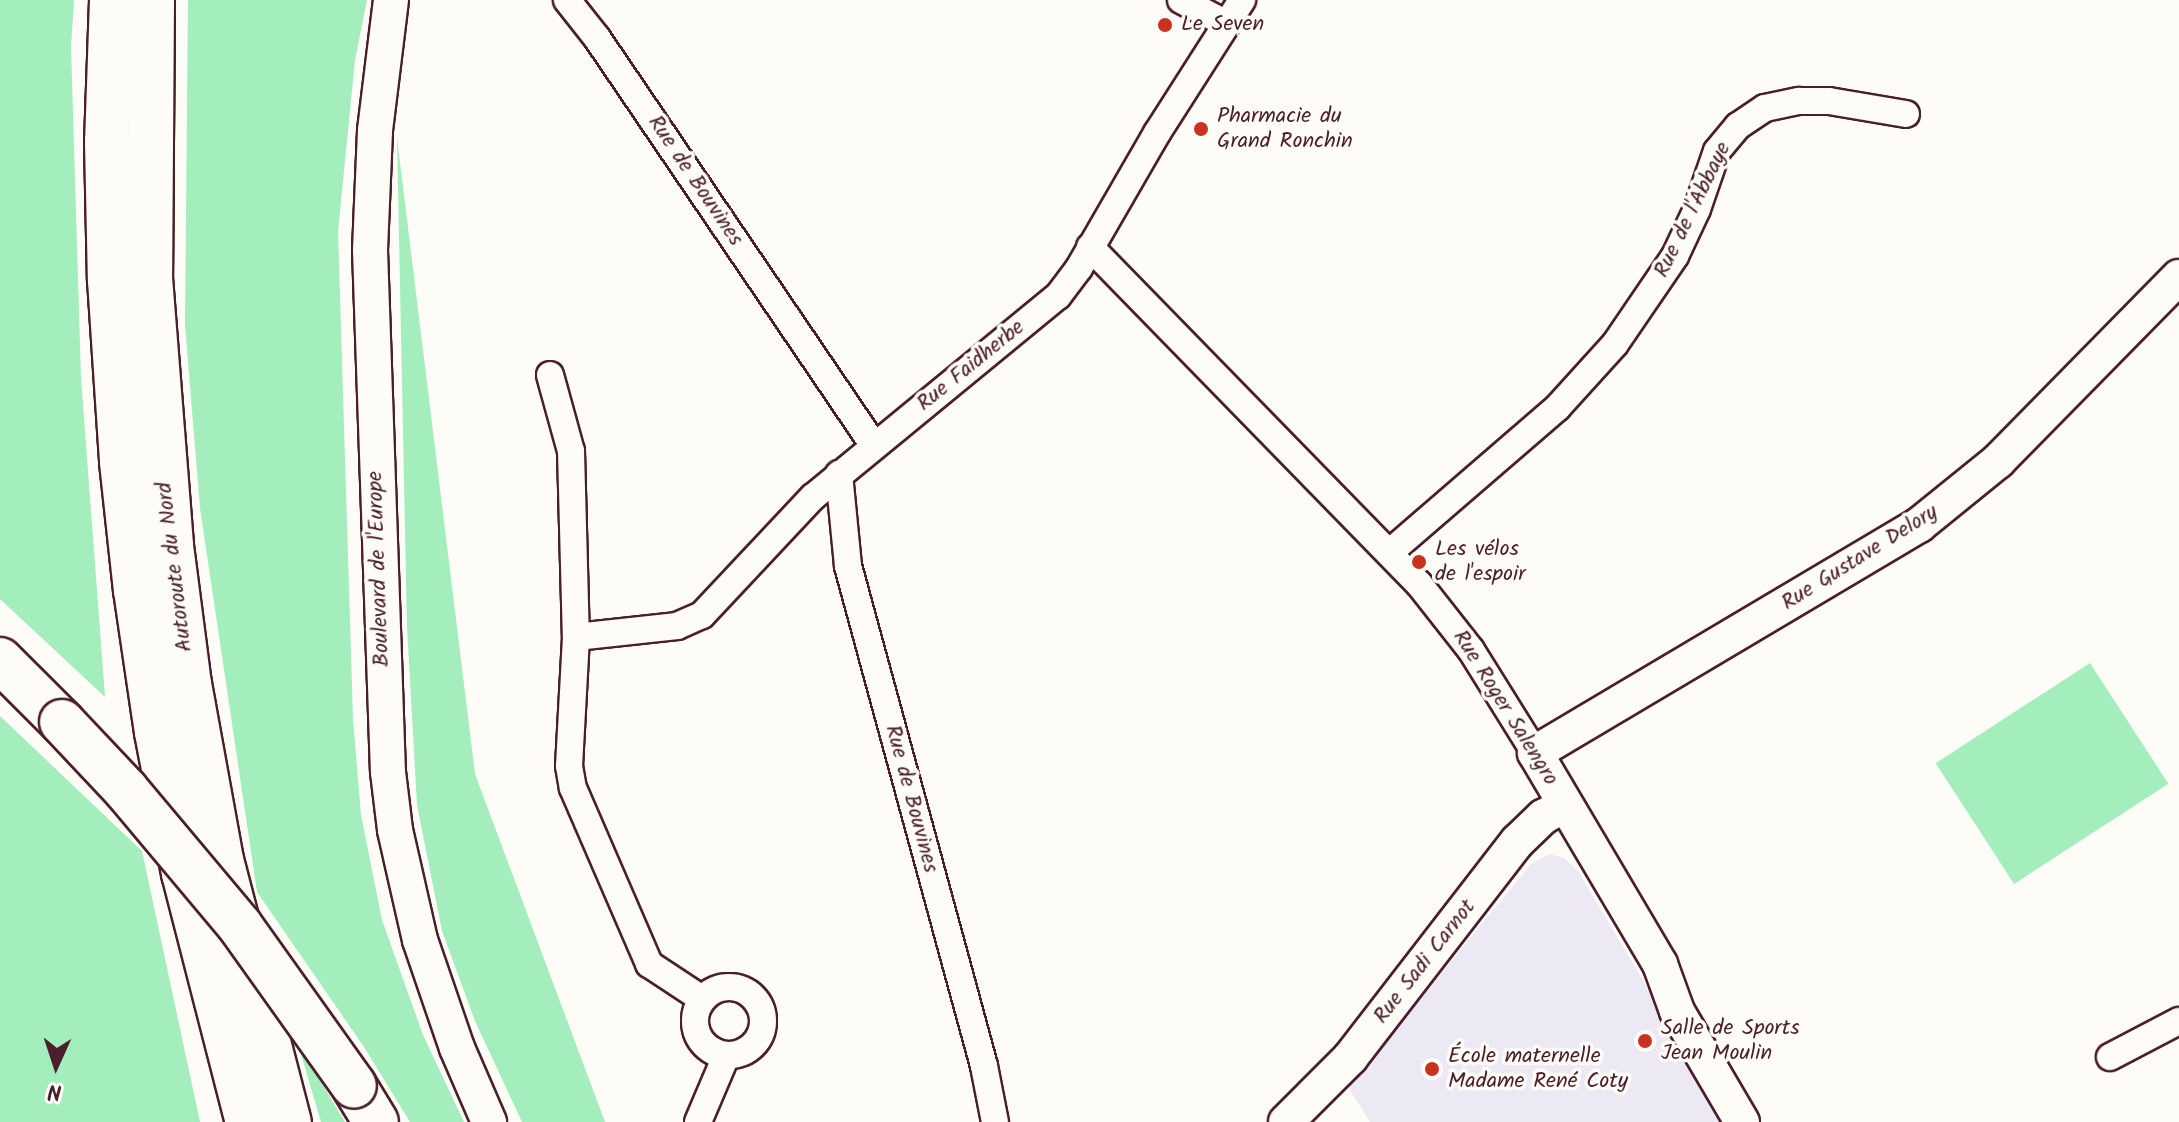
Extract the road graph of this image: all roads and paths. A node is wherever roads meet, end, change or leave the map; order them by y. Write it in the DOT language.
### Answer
graph roads {
  1 [pos="112,0"];
  2 [pos="152,0"];
  3 [pos="391,0"];
  4 [pos="567,0"];
  5 [pos="1181,0"];
  6 [pos="1242,0"];
  7 [pos="1225,23"];
  8 [pos="1906,114"];
  9 [pos="1090,247"];
  10 [pos="2179,277"];
  11 [pos="550,375"];
  12 [pos="873,444"];
  13 [pos="839,474"];
  14 [pos="1389,553"];
  15 [pos="576,637"];
  16 [pos="0,660"];
  17 [pos="1535,753"];
  18 [pos="1565,805"];
  19 [pos="702,999"];
  20 [pos="2179,1021"];
  21 [pos="726,1056"];
  22 [pos="2110,1057"];
  23 [pos="365,1104"];
  24 [pos="248,1122"];
  25 [pos="289,1122"];
  26 [pos="489,1122"];
  27 [pos="698,1122"];
  28 [pos="995,1122"];
  29 [pos="1286,1122"];
  30 [pos="1742,1122"];
  1 -- 24 [label="highway, Autoroute du Nord"];
  2 -- 25 [label="highway, Autoroute du Nord"];
  3 -- 26 [label="street, Boulevard de l'Europe"];
  4 -- 12 [label="street, Rue de Bouvines"];
  5 -- 7 [label="street"];
  6 -- 7 [label="street, Rue Faidherbe"];
  7 -- 9 [label="street, Rue Faidherbe"];
  8 -- 14 [label="street, Rue de l'Abbaye"];
  9 -- 12 [label="street, Rue Faidherbe"];
  9 -- 14 [label="street, Rue Roger Salengro"];
  10 -- 17 [label="street, Rue Gustave Delory"];
  11 -- 15 [label="street"];
  12 -- 13 [label="street, Rue Faidherbe"];
  13 -- 15 [label="street, Rue Faidherbe"];
  13 -- 28 [label="street, Rue de Bouvines"];
  14 -- 17 [label="street, Rue Roger Salengro"];
  15 -- 19 [label="street"];
  16 -- 23 [label="highway, bridge"];
  17 -- 18 [label="street, Rue Roger Salengro"];
  18 -- 29 [label="street, Rue Sadi Carnot"];
  18 -- 30 [label="street, Rue Roger Salengro"];
  19 -- 21 [label="street"];
  19 -- 21 [label="street"];
  20 -- 22 [label="street"];
  21 -- 27 [label="street"];
}
